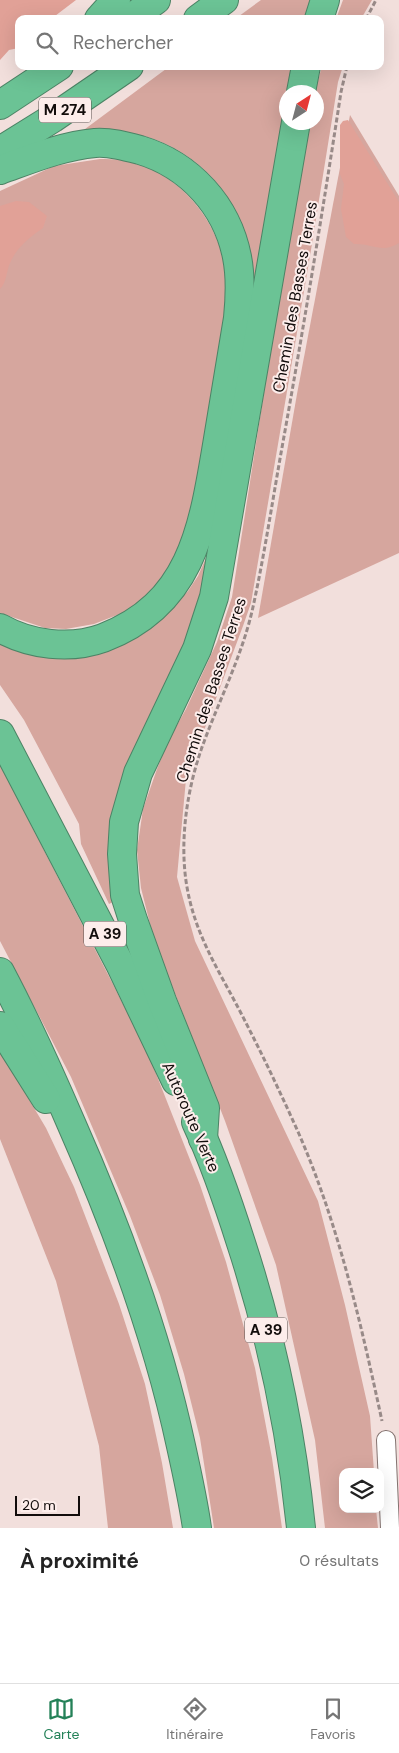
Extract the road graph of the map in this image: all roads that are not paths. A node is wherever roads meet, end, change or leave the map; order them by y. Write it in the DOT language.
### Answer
graph roads {
  1 [pos="116,0"];
  2 [pos="156,0"];
  3 [pos="224,0"];
  4 [pos="325,0"];
  5 [pos="103,15"];
  6 [pos="135,15"];
  7 [pos="203,15"];
  8 [pos="319,15"];
  9 [pos="53,70"];
  10 [pos="123,70"];
  11 [pos="305,70"];
  12 [pos="302,85"];
  13 [pos="0,105"];
  14 [pos="295,130"];
  15 [pos="0,151"];
  16 [pos="0,170"];
  17 [pos="0,628"];
  18 [pos="0,734"];
  19 [pos="0,972"];
  20 [pos="0,1026"];
  21 [pos="203,1139"];
  22 [pos="88,1161"];
  23 [pos="386,1440"];
  24 [pos="196,1528"];
  25 [pos="302,1528"];
  26 [pos="390,1528"];
  1 -- 5 [label="highway"];
  2 -- 6 [label="highway"];
  3 -- 7 [label="highway"];
  4 -- 8 [label="highway"];
  9 -- 13 [label="highway, M 274"];
  10 -- 15 [label="highway, M 274"];
  11 -- 12 [label="highway"];
  14 -- 21 [label="highway"];
  16 -- 17 [label="highway"];
  18 -- 21 [label="highway, Autoroute Verte / A 39"];
  19 -- 22 [label="highway"];
  20 -- 22 [label="highway"];
  21 -- 25 [label="highway, Autoroute Verte / A 39"];
  22 -- 24 [label="highway"];
  23 -- 26 [label="street"];
}
